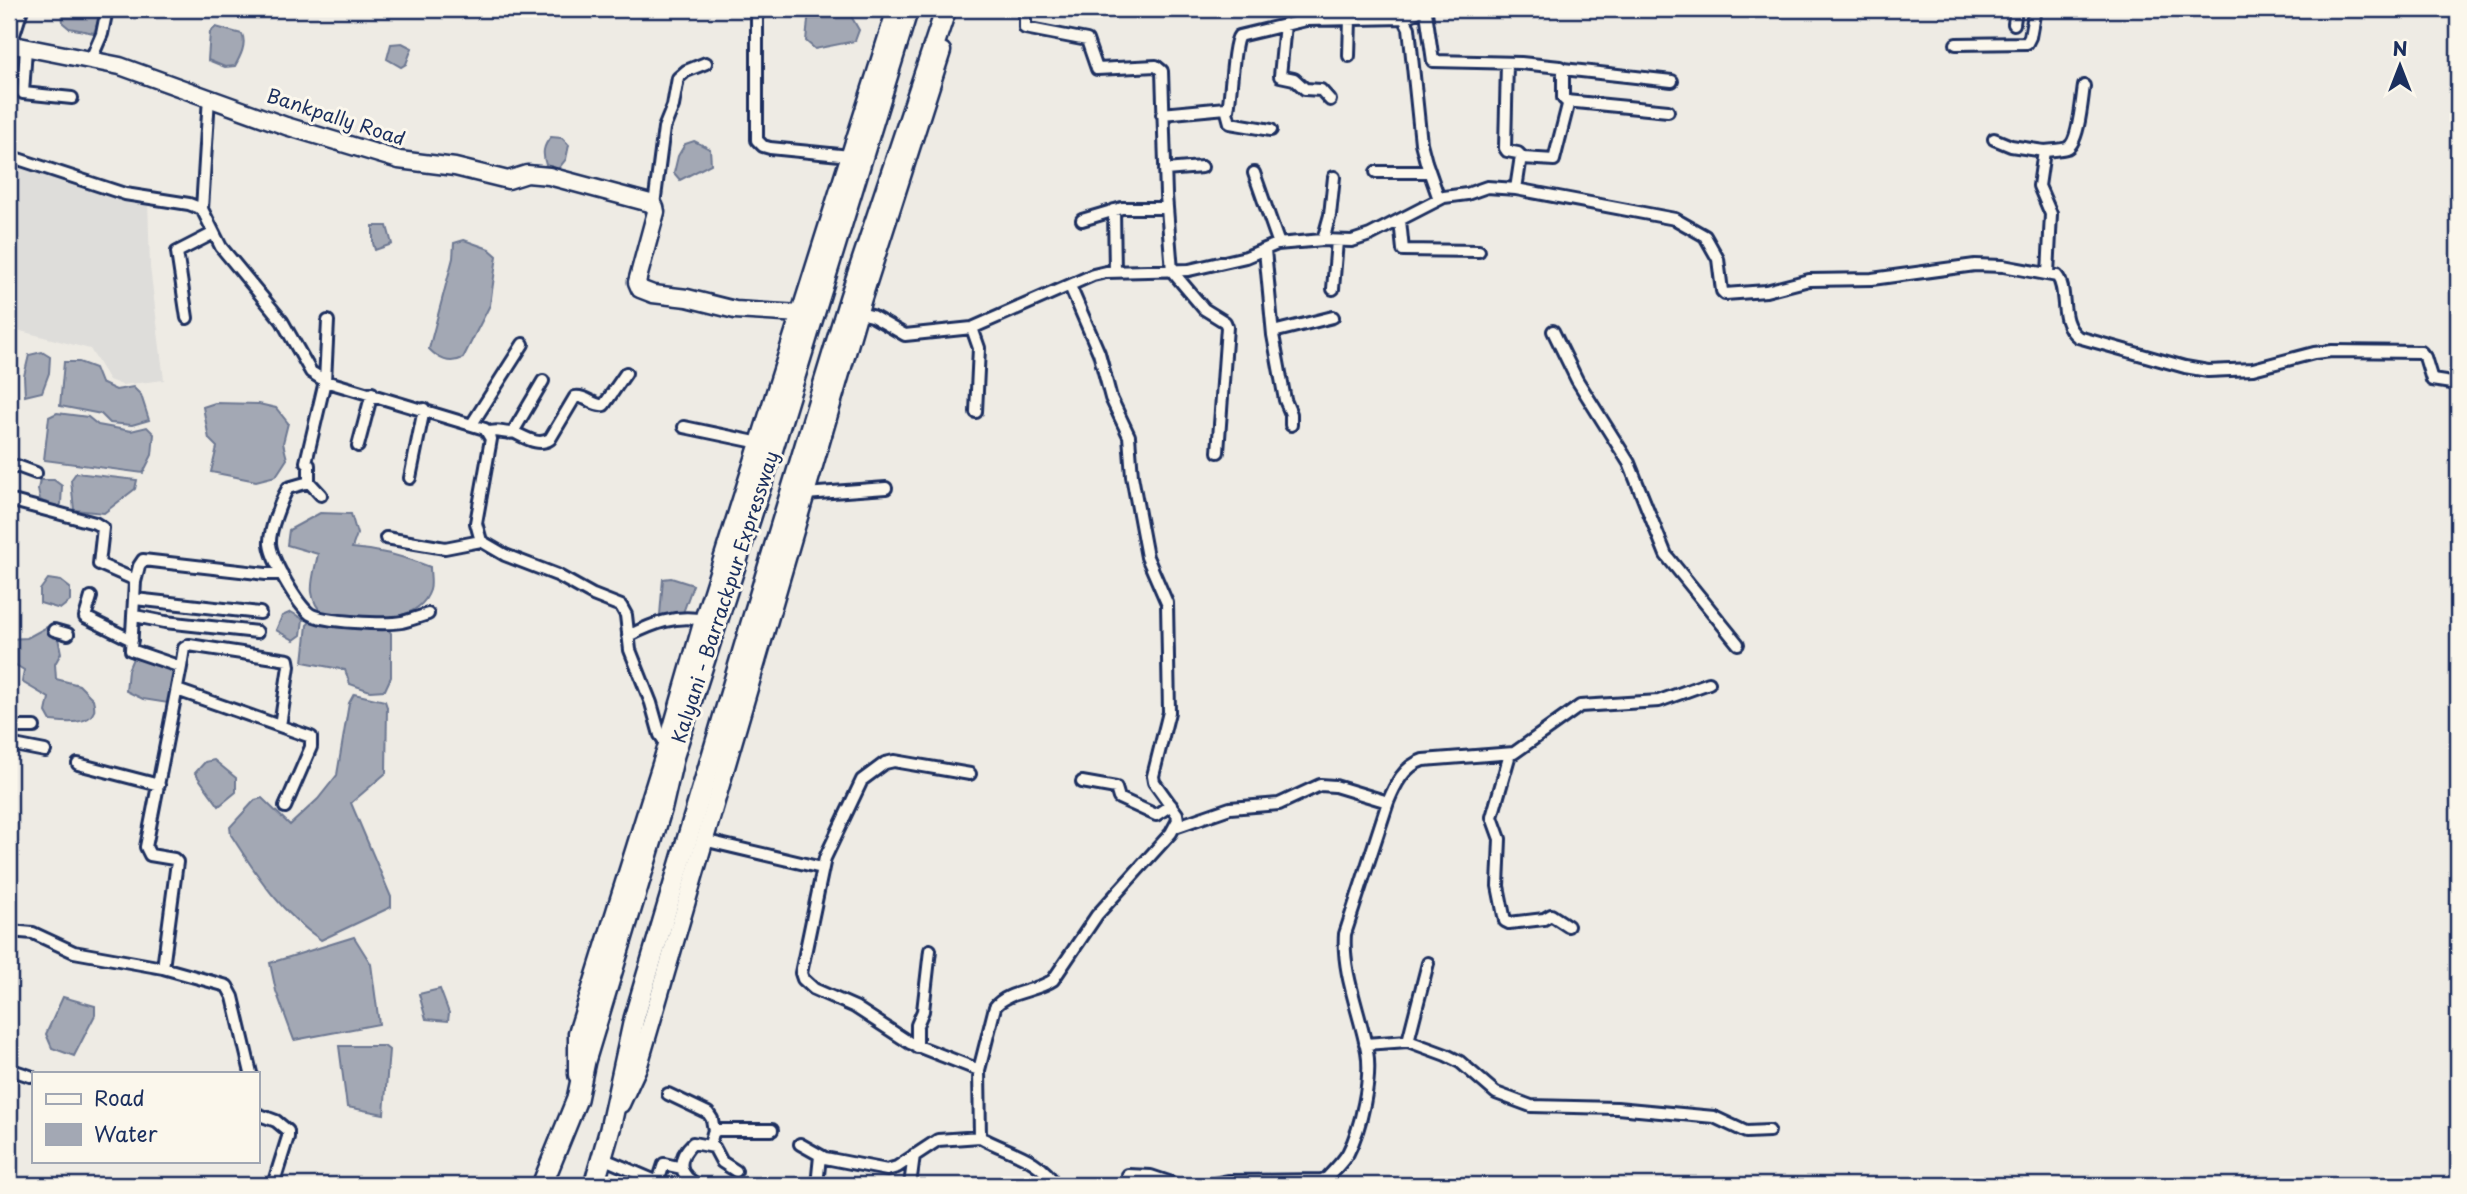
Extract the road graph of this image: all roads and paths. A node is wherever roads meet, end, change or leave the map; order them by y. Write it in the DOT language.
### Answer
graph roads {
  1 [pos="107,9"];
  2 [pos="757,9"];
  3 [pos="896,9"];
  4 [pos="908,9"];
  5 [pos="946,9"];
  6 [pos="955,9"];
  7 [pos="1025,9"];
  8 [pos="2016,9"];
  9 [pos="2035,9"];
  10 [pos="18,10"];
  11 [pos="1413,14"];
  12 [pos="1350,18"];
  13 [pos="1285,24"];
  14 [pos="2014,24"];
  15 [pos="1956,44"];
  16 [pos="15,45"];
  17 [pos="1349,56"];
  18 [pos="91,59"];
  19 [pos="706,63"];
  20 [pos="1507,63"];
  21 [pos="1563,69"];
  22 [pos="1672,81"];
  23 [pos="2084,86"];
  24 [pos="209,97"];
  25 [pos="72,98"];
  26 [pos="1330,100"];
  27 [pos="1569,102"];
  28 [pos="1228,110"];
  29 [pos="1668,111"];
  30 [pos="1162,114"];
  31 [pos="1271,130"];
  32 [pos="1994,139"];
  33 [pos="2044,151"];
  34 [pos="9,156"];
  35 [pos="850,156"];
  36 [pos="1521,156"];
  37 [pos="1202,167"];
  38 [pos="1165,170"];
  39 [pos="1376,172"];
  40 [pos="1429,172"];
  41 [pos="1254,173"];
  42 [pos="1334,177"];
  43 [pos="1516,189"];
  44 [pos="1439,200"];
  45 [pos="654,205"];
  46 [pos="1167,208"];
  47 [pos="202,209"];
  48 [pos="1114,210"];
  49 [pos="1083,220"];
  50 [pos="1400,220"];
  51 [pos="214,233"];
  52 [pos="1323,240"];
  53 [pos="1337,241"];
  54 [pos="1279,244"];
  55 [pos="1265,250"];
  56 [pos="1479,251"];
  57 [pos="1172,271"];
  58 [pos="1115,272"];
  59 [pos="2048,274"];
  60 [pos="1070,286"];
  61 [pos="1333,289"];
  62 [pos="859,313"];
  63 [pos="801,314"];
  64 [pos="1333,317"];
  65 [pos="187,318"];
  66 [pos="328,321"];
  67 [pos="972,328"];
  68 [pos="1553,331"];
  69 [pos="1273,332"];
  70 [pos="523,344"];
  71 [pos="625,373"];
  72 [pos="325,380"];
  73 [pos="543,381"];
  74 [pos="2458,384"];
  75 [pos="372,393"];
  76 [pos="424,409"];
  77 [pos="976,412"];
  78 [pos="472,424"];
  79 [pos="1291,425"];
  80 [pos="684,427"];
  81 [pos="513,432"];
  82 [pos="488,433"];
  83 [pos="760,443"];
  84 [pos="358,446"];
  85 [pos="1218,452"];
  86 [pos="9,469"];
  87 [pos="36,473"];
  88 [pos="410,478"];
  89 [pos="309,482"];
  90 [pos="886,488"];
  91 [pos="805,494"];
  92 [pos="321,495"];
  93 [pos="9,500"];
  94 [pos="386,538"];
  95 [pos="481,541"];
  96 [pos="282,573"];
  97 [pos="135,582"];
  98 [pos="91,597"];
  99 [pos="135,599"];
  100 [pos="260,613"];
  101 [pos="428,614"];
  102 [pos="135,616"];
  103 [pos="704,620"];
  104 [pos="54,630"];
  105 [pos="257,632"];
  106 [pos="68,634"];
  107 [pos="628,636"];
  108 [pos="132,640"];
  109 [pos="1738,644"];
  110 [pos="181,667"];
  111 [pos="1709,683"];
  112 [pos="177,690"];
  113 [pos="281,726"];
  114 [pos="9,727"];
  115 [pos="34,727"];
  116 [pos="9,744"];
  117 [pos="667,745"];
  118 [pos="45,751"];
  119 [pos="1510,754"];
  120 [pos="78,764"];
  121 [pos="970,774"];
  122 [pos="1082,782"];
  123 [pos="159,785"];
  124 [pos="1388,802"];
  125 [pos="1171,805"];
  126 [pos="285,807"];
  127 [pos="1175,827"];
  128 [pos="703,840"];
  129 [pos="822,868"];
  130 [pos="1568,926"];
  131 [pos="9,931"];
  132 [pos="930,950"];
  133 [pos="1428,963"];
  134 [pos="163,968"];
  135 [pos="1408,1041"];
  136 [pos="1365,1044"];
  137 [pos="917,1047"];
  138 [pos="9,1069"];
  139 [pos="979,1070"];
  140 [pos="251,1072"];
  141 [pos="30,1076"];
  142 [pos="668,1094"];
  143 [pos="576,1099"];
  144 [pos="259,1115"];
  145 [pos="610,1129"];
  146 [pos="772,1130"];
  147 [pos="714,1131"];
  148 [pos="1769,1131"];
  149 [pos="980,1137"];
  150 [pos="800,1144"];
  151 [pos="710,1145"];
  152 [pos="914,1155"];
  153 [pos="820,1156"];
  154 [pos="602,1158"];
  155 [pos="682,1168"];
  156 [pos="736,1171"];
  157 [pos="1128,1175"];
  158 [pos="1269,1183"];
  159 [pos="273,1185"];
  160 [pos="542,1185"];
  161 [pos="594,1185"];
  162 [pos="698,1185"];
  163 [pos="817,1185"];
  164 [pos="909,1185"];
  165 [pos="1055,1185"];
  166 [pos="1178,1185"];
  167 [pos="1208,1185"];
  1 -- 18 [label="street"];
  2 -- 35 [label="street"];
  3 -- 35 [label="street"];
  4 -- 143 [label="highway, Kalyani - Barrackpur Expressway"];
  5 -- 145 [label="highway, Kalyani - Barrackpur Expressway"];
  6 -- 62 [label="street"];
  7 -- 30 [label="street"];
  8 -- 14 [label="street"];
  9 -- 15 [label="street"];
  10 -- 16 [label="street"];
  11 -- 12 [label="street"];
  11 -- 20 [label="street"];
  11 -- 40 [label="street"];
  12 -- 13 [label="street"];
  12 -- 17 [label="street"];
  13 -- 26 [label="street"];
  13 -- 28 [label="street"];
  16 -- 18 [label="street, Bankpally Road"];
  16 -- 25 [label="street"];
  18 -- 24 [label="street, Bankpally Road"];
  19 -- 45 [label="street"];
  20 -- 21 [label="street"];
  20 -- 36 [label="street"];
  21 -- 22 [label="street"];
  21 -- 27 [label="street"];
  23 -- 33 [label="street"];
  24 -- 45 [label="street, Bankpally Road"];
  24 -- 47 [label="street"];
  27 -- 29 [label="street"];
  27 -- 36 [label="street"];
  28 -- 30 [label="street"];
  28 -- 31 [label="street"];
  30 -- 38 [label="street"];
  32 -- 33 [label="street"];
  33 -- 59 [label="street"];
  34 -- 47 [label="street"];
  35 -- 63 [label="street"];
  36 -- 43 [label="street"];
  37 -- 38 [label="street"];
  38 -- 46 [label="street"];
  39 -- 40 [label="street"];
  40 -- 44 [label="street"];
  41 -- 54 [label="street"];
  42 -- 52 [label="street"];
  43 -- 44 [label="street"];
  43 -- 59 [label="street"];
  44 -- 50 [label="street"];
  45 -- 63 [label="street"];
  46 -- 48 [label="street"];
  46 -- 57 [label="street"];
  47 -- 51 [label="street"];
  48 -- 49 [label="street"];
  48 -- 58 [label="street"];
  50 -- 53 [label="street"];
  50 -- 56 [label="street"];
  51 -- 65 [label="street"];
  51 -- 72 [label="street"];
  52 -- 53 [label="street"];
  52 -- 54 [label="street"];
  53 -- 61 [label="street"];
  54 -- 55 [label="street"];
  55 -- 57 [label="street"];
  55 -- 69 [label="street"];
  57 -- 58 [label="street"];
  57 -- 85 [label="street"];
  58 -- 60 [label="street"];
  59 -- 74 [label="street"];
  60 -- 67 [label="street"];
  60 -- 125 [label="street"];
  62 -- 67 [label="street"];
  62 -- 91 [label="street"];
  63 -- 83 [label="street"];
  64 -- 69 [label="street"];
  66 -- 72 [label="street"];
  67 -- 77 [label="street"];
  68 -- 109 [label="street"];
  69 -- 79 [label="street"];
  70 -- 78 [label="street"];
  71 -- 81 [label="street"];
  72 -- 75 [label="street"];
  72 -- 89 [label="street"];
  73 -- 81 [label="street"];
  75 -- 76 [label="street"];
  75 -- 84 [label="street"];
  76 -- 78 [label="street"];
  76 -- 88 [label="street"];
  78 -- 82 [label="street"];
  80 -- 83 [label="street"];
  81 -- 82 [label="street"];
  82 -- 95 [label="street"];
  83 -- 103 [label="street"];
  86 -- 87 [label="street"];
  89 -- 92 [label="street"];
  89 -- 96 [label="street"];
  90 -- 91 [label="street"];
  91 -- 128 [label="street"];
  93 -- 97 [label="street"];
  94 -- 95 [label="street"];
  95 -- 107 [label="street"];
  96 -- 97 [label="street"];
  96 -- 101 [label="street"];
  97 -- 99 [label="street"];
  98 -- 108 [label="street"];
  99 -- 100 [label="street"];
  99 -- 102 [label="street"];
  102 -- 105 [label="street"];
  102 -- 108 [label="street"];
  103 -- 107 [label="street"];
  103 -- 117 [label="street"];
  104 -- 106 [label="street"];
  107 -- 117 [label="street"];
  108 -- 110 [label="street"];
  110 -- 112 [label="street"];
  110 -- 113 [label="street"];
  111 -- 119 [label="street"];
  112 -- 113 [label="street"];
  112 -- 123 [label="street"];
  113 -- 126 [label="street"];
  114 -- 115 [label="street"];
  116 -- 118 [label="street"];
  117 -- 143 [label="street"];
  119 -- 124 [label="street"];
  119 -- 130 [label="street"];
  120 -- 123 [label="street"];
  121 -- 129 [label="street"];
  122 -- 125 [label="street"];
  123 -- 134 [label="street"];
  124 -- 127 [label="street"];
  124 -- 136 [label="street"];
  125 -- 127 [label="street"];
  127 -- 139 [label="street"];
  128 -- 129 [label="street"];
  128 -- 145 [label="street"];
  129 -- 137 [label="street"];
  131 -- 134 [label="street"];
  132 -- 137 [label="street"];
  133 -- 135 [label="street"];
  134 -- 140 [label="street"];
  135 -- 136 [label="street"];
  135 -- 148 [label="street"];
  136 -- 158 [label="street"];
  137 -- 139 [label="street"];
  138 -- 141 [label="street"];
  139 -- 149 [label="street"];
  142 -- 147 [label="street"];
  143 -- 160 [label="highway, Kalyani - Barrackpur Expressway"];
  144 -- 159 [label="street"];
  145 -- 154 [label="highway, Kalyani - Barrackpur Expressway"];
  146 -- 147 [label="street"];
  147 -- 151 [label="street"];
  149 -- 152 [label="street"];
  149 -- 165 [label="street"];
  150 -- 153 [label="street"];
  151 -- 155 [label="street"];
  151 -- 156 [label="street"];
  152 -- 153 [label="street"];
  152 -- 164 [label="street"];
  153 -- 163 [label="street"];
  154 -- 155 [label="street"];
  154 -- 161 [label="highway, Kalyani - Barrackpur Expressway"];
  155 -- 162 [label="street"];
  157 -- 166 [label="street"];
  158 -- 167 [label="street"];
}
